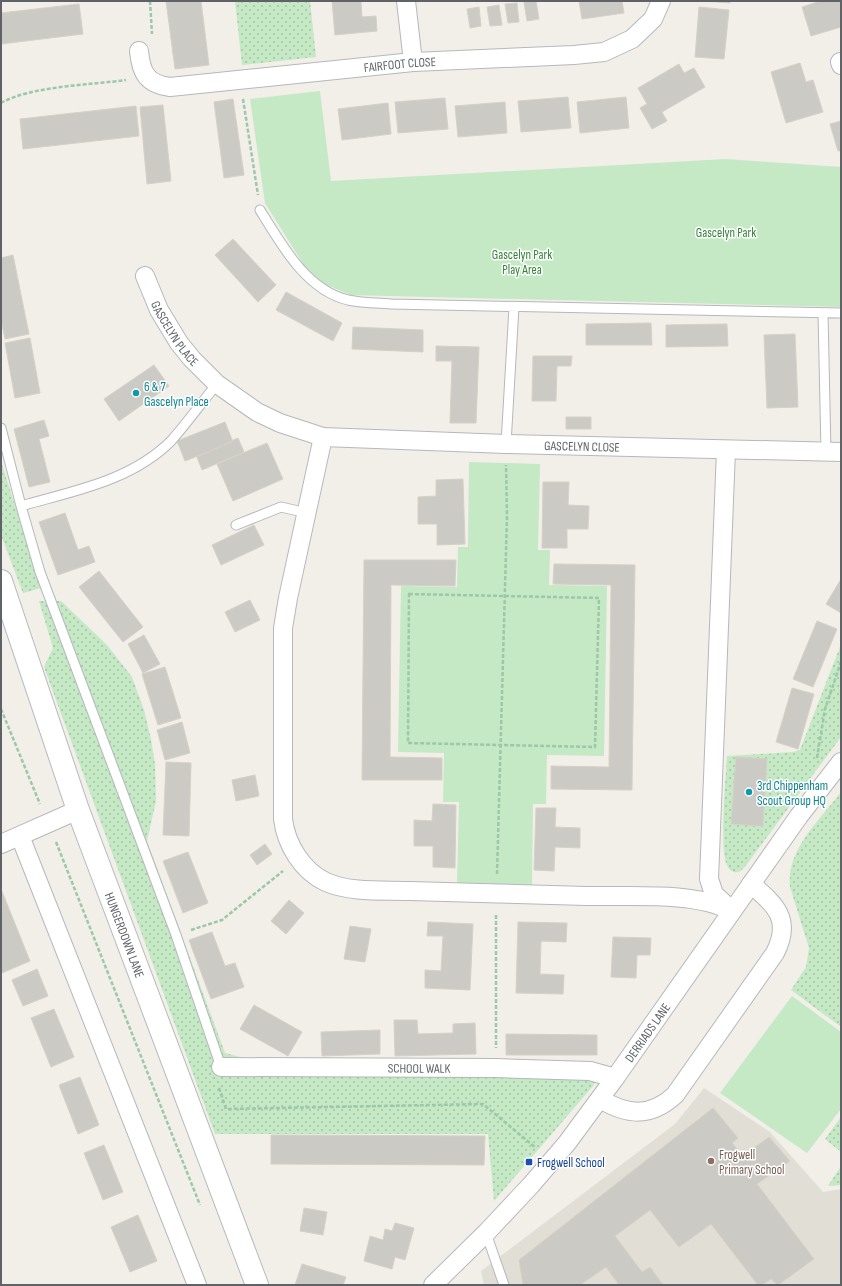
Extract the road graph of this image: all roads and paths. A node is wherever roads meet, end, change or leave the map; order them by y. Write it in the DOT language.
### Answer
graph roads {
  1 [pos="150,1"];
  2 [pos="406,1"];
  3 [pos="661,1"];
  4 [pos="139,51"];
  5 [pos="413,62"];
  6 [pos="148,78"];
  7 [pos="240,80"];
  8 [pos="1,103"];
  9 [pos="260,210"];
  10 [pos="145,276"];
  11 [pos="514,308"];
  12 [pos="824,313"];
  13 [pos="841,313"];
  14 [pos="217,384"];
  15 [pos="1,428"];
  16 [pos="323,437"];
  17 [pos="506,444"];
  18 [pos="726,450"];
  19 [pos="834,452"];
  20 [pos="21,506"];
  21 [pos="307,513"];
  22 [pos="236,525"];
  23 [pos="1,581"];
  24 [pos="505,597"];
  25 [pos="841,662"];
  26 [pos="1,709"];
  27 [pos="500,746"];
  28 [pos="841,762"];
  29 [pos="818,790"];
  30 [pos="78,810"];
  31 [pos="49,824"];
  32 [pos="20,836"];
  33 [pos="1,844"];
  34 [pos="299,859"];
  35 [pos="709,868"];
  36 [pos="751,884"];
  37 [pos="496,894"];
  38 [pos="681,898"];
  39 [pos="732,911"];
  40 [pos="176,935"];
  41 [pos="221,1067"];
  42 [pos="496,1068"];
  43 [pos="615,1078"];
  44 [pos="600,1099"];
  45 [pos="552,1161"];
  46 [pos="200,1206"];
  47 [pos="486,1233"];
  48 [pos="444,1282"];
  49 [pos="197,1285"];
  50 [pos="257,1285"];
  51 [pos="504,1285"];
  1 -- 4 [label="path"];
  2 -- 5 [label="street"];
  3 -- 5 [label="street, FAIRFOOT CLOSE"];
  4 -- 6 [label="street"];
  5 -- 7 [label="street, FAIRFOOT CLOSE"];
  6 -- 7 [label="street, FAIRFOOT CLOSE"];
  6 -- 8 [label="path"];
  7 -- 9 [label="path"];
  9 -- 11 [label="lane"];
  10 -- 14 [label="street, GASCELYN PLACE"];
  11 -- 12 [label="lane"];
  11 -- 17 [label="lane"];
  12 -- 13 [label="lane"];
  12 -- 19 [label="lane"];
  14 -- 16 [label="street, GASCELYN PLACE"];
  14 -- 20 [label="lane"];
  15 -- 20 [label="lane"];
  16 -- 17 [label="street, GASCELYN CLOSE"];
  16 -- 21 [label="street"];
  17 -- 18 [label="street, GASCELYN CLOSE"];
  17 -- 24 [label="path"];
  18 -- 19 [label="street, GASCELYN CLOSE"];
  18 -- 35 [label="street"];
  20 -- 40 [label="lane"];
  21 -- 22 [label="lane"];
  21 -- 34 [label="street"];
  23 -- 30 [label="main road, HUNGERDOWN LANE"];
  24 -- 27 [label="path"];
  24 -- 27 [label="path"];
  24 -- 27 [label="path"];
  25 -- 29 [label="path"];
  26 -- 31 [label="path"];
  27 -- 37 [label="path"];
  28 -- 29 [label="street, DERRIADS LANE"];
  29 -- 36 [label="street, DERRIADS LANE"];
  30 -- 31 [label="street"];
  30 -- 50 [label="main road, HUNGERDOWN LANE"];
  31 -- 32 [label="street"];
  31 -- 46 [label="path"];
  32 -- 33 [label="street"];
  32 -- 49 [label="street"];
  34 -- 37 [label="street"];
  34 -- 40 [label="path"];
  35 -- 38 [label="street"];
  35 -- 39 [label="street"];
  36 -- 39 [label="street, DERRIADS LANE"];
  36 -- 44 [label="street"];
  37 -- 38 [label="street"];
  37 -- 42 [label="path"];
  38 -- 39 [label="street"];
  39 -- 43 [label="street, DERRIADS LANE"];
  40 -- 41 [label="lane"];
  41 -- 42 [label="street, SCHOOL WALK"];
  41 -- 45 [label="path"];
  42 -- 43 [label="street, SCHOOL WALK"];
  43 -- 44 [label="street, DERRIADS LANE"];
  44 -- 45 [label="street, DERRIADS LANE"];
  45 -- 47 [label="street, DERRIADS LANE"];
  47 -- 48 [label="street, DERRIADS LANE"];
  47 -- 51 [label="lane"];
}
